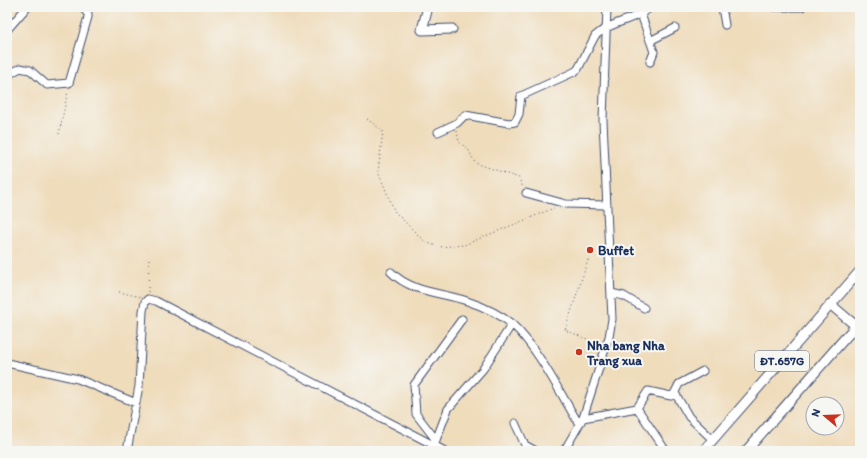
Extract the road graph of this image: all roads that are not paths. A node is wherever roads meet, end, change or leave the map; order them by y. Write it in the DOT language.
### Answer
graph roads {
  1 [pos="27,7"];
  2 [pos="82,7"];
  3 [pos="428,7"];
  4 [pos="607,7"];
  5 [pos="651,7"];
  6 [pos="722,7"];
  7 [pos="773,7"];
  8 [pos="802,7"];
  9 [pos="640,14"];
  10 [pos="725,25"];
  11 [pos="606,27"];
  12 [pos="675,28"];
  13 [pos="452,29"];
  14 [pos="7,30"];
  15 [pos="650,41"];
  16 [pos="650,62"];
  17 [pos="7,76"];
  18 [pos="438,132"];
  19 [pos="526,193"];
  20 [pos="607,205"];
  21 [pos="860,271"];
  22 [pos="391,272"];
  23 [pos="611,292"];
  24 [pos="830,304"];
  25 [pos="644,308"];
  26 [pos="462,319"];
  27 [pos="512,324"];
  28 [pos="858,324"];
  29 [pos="7,363"];
  30 [pos="703,371"];
  31 [pos="675,393"];
  32 [pos="136,402"];
  33 [pos="637,408"];
  34 [pos="581,421"];
  35 [pos="516,423"];
  36 [pos="713,440"];
  37 [pos="435,443"];
  38 [pos="127,451"];
  39 [pos="445,451"];
  40 [pos="536,451"];
  41 [pos="564,451"];
  42 [pos="666,451"];
  43 [pos="704,451"];
  44 [pos="746,451"];
  1 -- 14 [label="street"];
  2 -- 17 [label="street"];
  3 -- 13 [label="main road"];
  4 -- 11 [label="street"];
  5 -- 9 [label="street"];
  6 -- 10 [label="street"];
  7 -- 8 [label="street"];
  9 -- 11 [label="street"];
  9 -- 15 [label="street"];
  11 -- 18 [label="street"];
  11 -- 20 [label="street"];
  12 -- 15 [label="street"];
  15 -- 16 [label="street"];
  19 -- 20 [label="street"];
  20 -- 23 [label="street"];
  21 -- 24 [label="main road, ĐT.657G"];
  22 -- 27 [label="street"];
  23 -- 25 [label="street"];
  23 -- 34 [label="street"];
  24 -- 28 [label="main road"];
  24 -- 36 [label="main road, ĐT.657G"];
  26 -- 37 [label="street"];
  27 -- 34 [label="street"];
  27 -- 37 [label="street"];
  28 -- 44 [label="main road, ĐT.657G"];
  29 -- 32 [label="street"];
  30 -- 31 [label="street"];
  31 -- 33 [label="street"];
  31 -- 36 [label="street"];
  32 -- 37 [label="street"];
  32 -- 38 [label="street"];
  33 -- 34 [label="street"];
  33 -- 42 [label="street"];
  34 -- 41 [label="street"];
  35 -- 40 [label="street"];
  36 -- 43 [label="main road, ĐT.657G"];
  37 -- 39 [label="street"];
}
